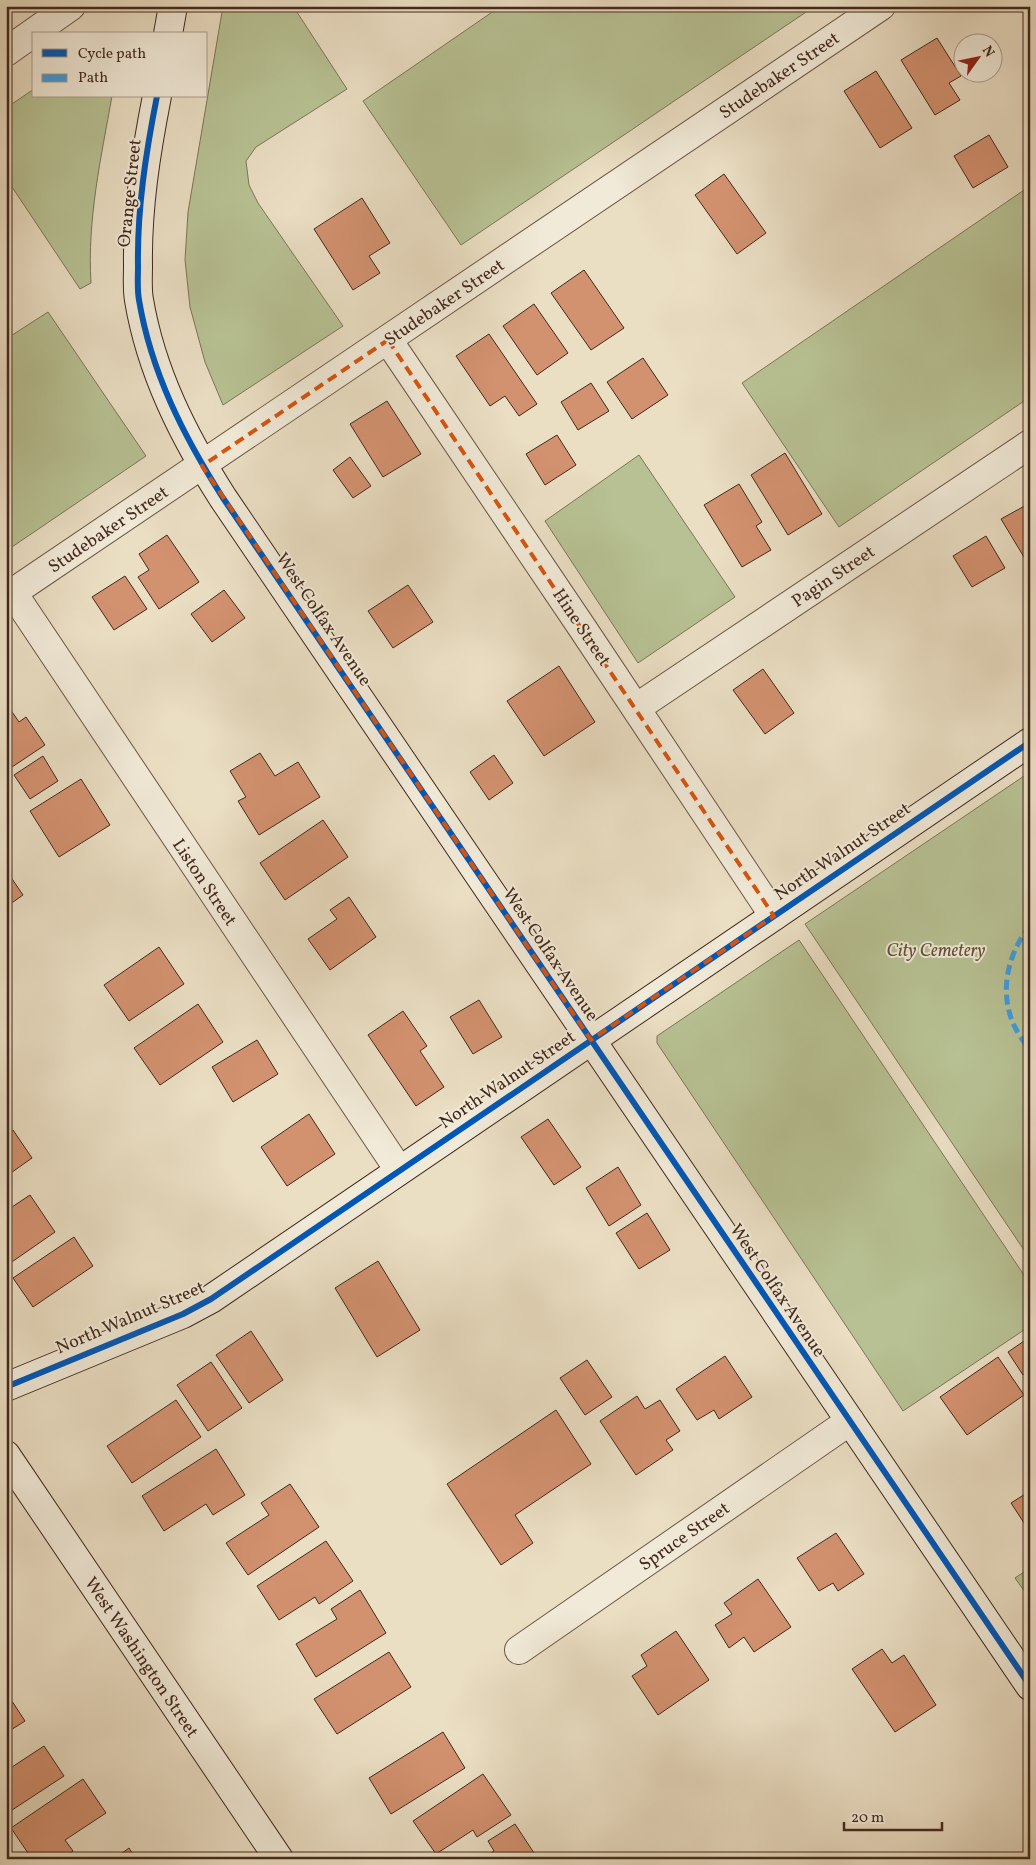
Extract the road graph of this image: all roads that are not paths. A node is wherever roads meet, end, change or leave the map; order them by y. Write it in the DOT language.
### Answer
graph roads {
  1 [pos="71,6"];
  2 [pos="173,6"];
  3 [pos="881,6"];
  4 [pos="34,32"];
  5 [pos="168,32"];
  6 [pos="32,34"];
  7 [pos="6,52"];
  8 [pos="157,98"];
  9 [pos="388,340"];
  10 [pos="152,352"];
  11 [pos="1030,444"];
  12 [pos="202,466"];
  13 [pos="10,595"];
  14 [pos="636,708"];
  15 [pos="1030,742"];
  16 [pos="774,916"];
  17 [pos="591,1040"];
  18 [pos="399,1170"];
  19 [pos="6,1387"];
  20 [pos="850,1421"];
  21 [pos="6,1455"];
  22 [pos="519,1650"];
  23 [pos="1030,1686"];
  24 [pos="278,1859"];
  1 -- 4 [label="street"];
  2 -- 5 [label="street"];
  3 -- 9 [label="street, Studebaker Street"];
  6 -- 7 [label="street"];
  8 -- 10 [label="street, Orange Street"];
  9 -- 12 [label="street, Studebaker Street"];
  9 -- 14 [label="street, Hine Street"];
  10 -- 12 [label="street, West Colfax Avenue"];
  11 -- 14 [label="street, Pagin Street"];
  12 -- 13 [label="street, Studebaker Street"];
  12 -- 17 [label="street, West Colfax Avenue"];
  13 -- 18 [label="street, Liston Street"];
  14 -- 16 [label="street, Hine Street"];
  15 -- 16 [label="street, North Walnut Street"];
  16 -- 17 [label="street, North Walnut Street"];
  17 -- 18 [label="street, North Walnut Street"];
  17 -- 20 [label="street, West Colfax Avenue"];
  18 -- 19 [label="street, North Walnut Street"];
  20 -- 22 [label="street, Spruce Street"];
  20 -- 23 [label="street, West Colfax Avenue"];
  21 -- 24 [label="street, West Washington Street"];
}
